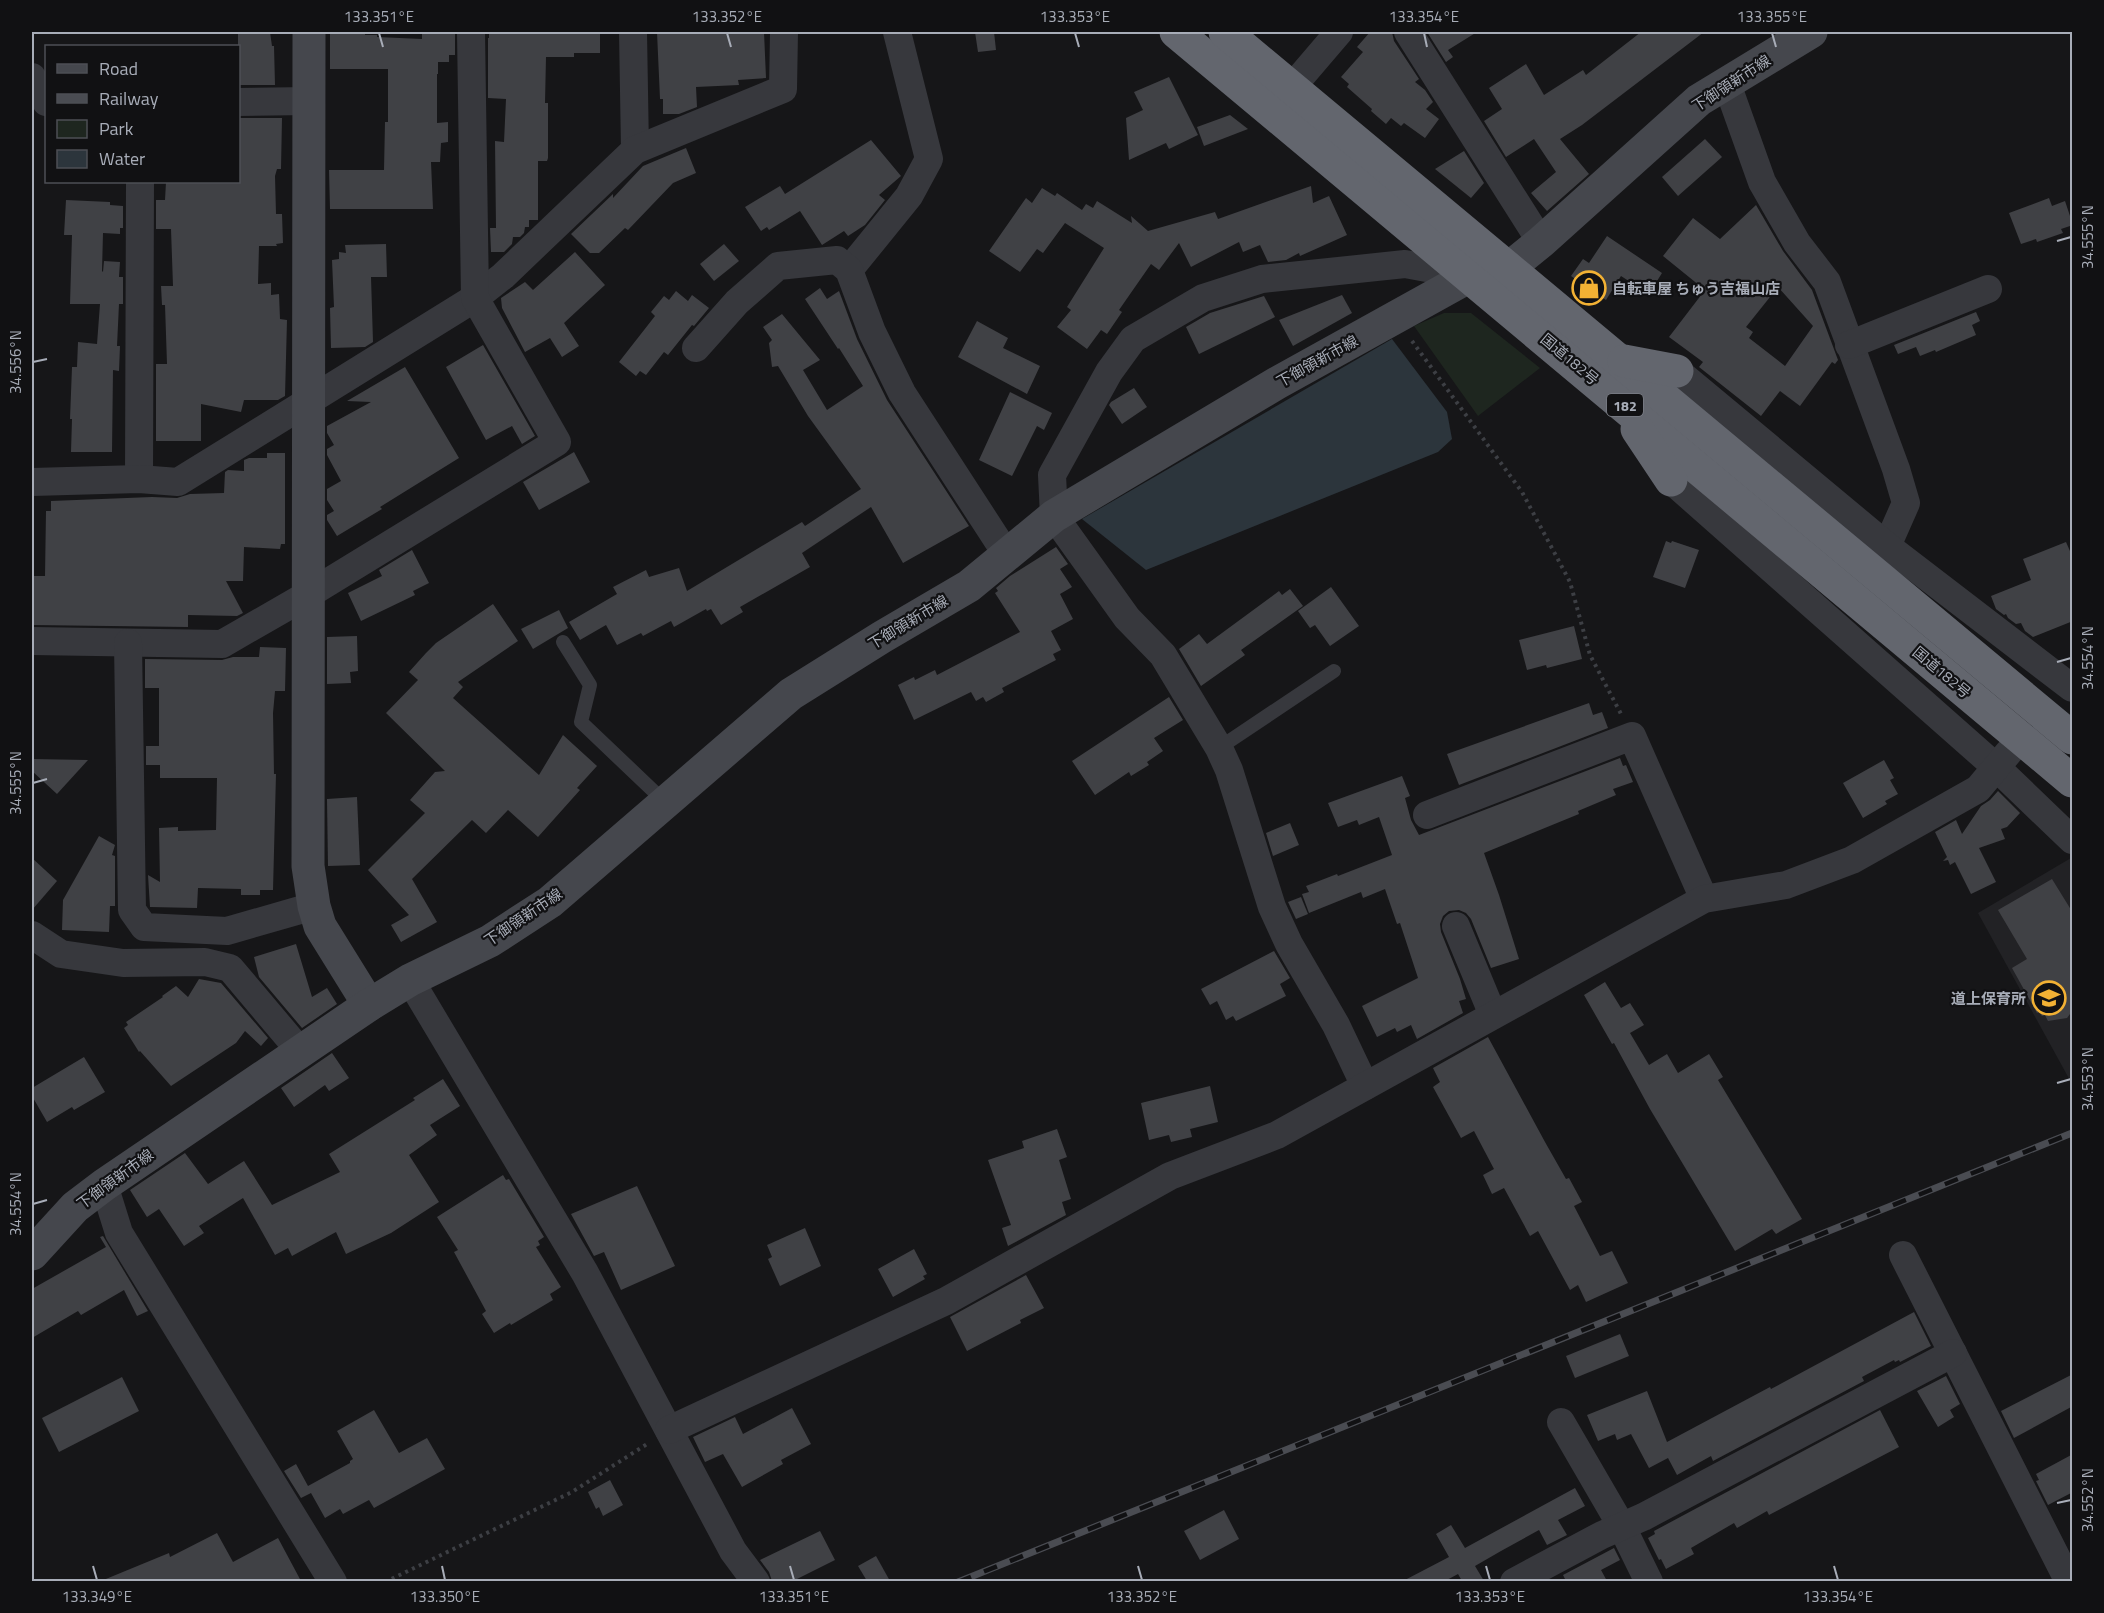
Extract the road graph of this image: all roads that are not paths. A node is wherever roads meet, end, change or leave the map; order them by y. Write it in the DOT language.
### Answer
graph roads {
  1 [pos="309,32"];
  2 [pos="471,32"];
  3 [pos="633,32"];
  4 [pos="784,32"];
  5 [pos="897,32"];
  6 [pos="1176,32"];
  7 [pos="1224,32"];
  8 [pos="1339,32"];
  9 [pos="1408,32"];
  10 [pos="1801,34"];
  11 [pos="32,77"];
  12 [pos="1726,84"];
  13 [pos="1292,87"];
  14 [pos="45,100"];
  15 [pos="309,101"];
  16 [pos="240,102"];
  17 [pos="634,150"];
  18 [pos="140,183"];
  19 [pos="1541,242"];
  20 [pos="1509,267"];
  21 [pos="849,270"];
  22 [pos="1470,276"];
  23 [pos="1988,289"];
  24 [pos="475,298"];
  25 [pos="1849,345"];
  26 [pos="696,348"];
  27 [pos="1620,360"];
  28 [pos="1677,371"];
  29 [pos="1613,396"];
  30 [pos="308,402"];
  31 [pos="139,479"];
  32 [pos="1671,480"];
  33 [pos="32,482"];
  34 [pos="1054,516"];
  35 [pos="1887,546"];
  36 [pos="1007,555"];
  37 [pos="309,594"];
  38 [pos="32,641"];
  39 [pos="563,642"];
  40 [pos="128,643"];
  41 [pos="1334,671"];
  42 [pos="2065,688"];
  43 [pos="2073,738"];
  44 [pos="1219,748"];
  45 [pos="2003,760"];
  46 [pos="2073,782"];
  47 [pos="665,802"];
  48 [pos="1427,815"];
  49 [pos="2073,840"];
  50 [pos="1704,899"];
  51 [pos="314,906"];
  52 [pos="1456,926"];
  53 [pos="32,934"];
  54 [pos="410,980"];
  55 [pos="369,1005"];
  56 [pos="1493,1015"];
  57 [pos="300,1051"];
  58 [pos="1365,1086"];
  59 [pos="104,1185"];
  60 [pos="32,1254"];
  61 [pos="1903,1255"];
  62 [pos="1953,1353"];
  63 [pos="1561,1422"];
  64 [pos="669,1430"];
  65 [pos="1622,1527"];
  66 [pos="1642,1579"];
  67 [pos="333,1581"];
  68 [pos="756,1581"];
  69 [pos="1514,1581"];
  70 [pos="2068,1581"];
  1 -- 15 [label="main road"];
  2 -- 24 [label="street"];
  3 -- 17 [label="street"];
  4 -- 17 [label="street"];
  5 -- 21 [label="street"];
  6 -- 22 [label="highway, 国道182号 / 182"];
  7 -- 13 [label="highway, 国道182号 / 182"];
  8 -- 13 [label="street"];
  9 -- 19 [label="street"];
  10 -- 12 [label="main road, 下御領新市線"];
  11 -- 14 [label="street"];
  12 -- 19 [label="main road, 下御領新市線"];
  12 -- 25 [label="street"];
  13 -- 20 [label="highway, 国道182号 / 182"];
  15 -- 16 [label="street"];
  15 -- 30 [label="main road"];
  17 -- 24 [label="street"];
  18 -- 31 [label="street"];
  19 -- 20 [label="main road, 下御領新市線"];
  20 -- 22 [label="main road, 下御領新市線"];
  20 -- 27 [label="highway, 国道182号 / 182"];
  21 -- 26 [label="street"];
  21 -- 36 [label="street"];
  22 -- 29 [label="highway, 国道182号 / 182"];
  22 -- 34 [label="main road, 下御領新市線"];
  22 -- 34 [label="street"];
  23 -- 25 [label="street"];
  24 -- 30 [label="street"];
  24 -- 37 [label="street"];
  25 -- 35 [label="street"];
  27 -- 28 [label="highway"];
  27 -- 43 [label="highway, 国道182号 / 182"];
  28 -- 35 [label="street"];
  29 -- 32 [label="highway"];
  29 -- 46 [label="highway, 国道182号 / 182"];
  30 -- 31 [label="street"];
  30 -- 37 [label="main road"];
  31 -- 33 [label="street"];
  32 -- 45 [label="street"];
  34 -- 36 [label="main road, 下御領新市線"];
  34 -- 44 [label="street"];
  35 -- 42 [label="street"];
  36 -- 47 [label="main road, 下御領新市線"];
  37 -- 40 [label="street"];
  37 -- 51 [label="main road"];
  38 -- 40 [label="street"];
  39 -- 47 [label="lane"];
  40 -- 51 [label="street"];
  41 -- 44 [label="lane"];
  44 -- 58 [label="street"];
  45 -- 49 [label="street"];
  45 -- 50 [label="street"];
  47 -- 54 [label="main road, 下御領新市線"];
  48 -- 50 [label="street"];
  50 -- 56 [label="street"];
  51 -- 55 [label="main road"];
  52 -- 56 [label="street"];
  53 -- 57 [label="street"];
  54 -- 55 [label="main road, 下御領新市線"];
  54 -- 64 [label="street"];
  55 -- 57 [label="main road, 下御領新市線"];
  56 -- 58 [label="street"];
  57 -- 59 [label="main road, 下御領新市線"];
  58 -- 64 [label="street"];
  59 -- 60 [label="main road, 下御領新市線"];
  59 -- 67 [label="street"];
  61 -- 62 [label="street"];
  62 -- 65 [label="street"];
  62 -- 70 [label="street"];
  63 -- 65 [label="street"];
  64 -- 68 [label="street"];
  65 -- 66 [label="street"];
  65 -- 69 [label="street"];
}
